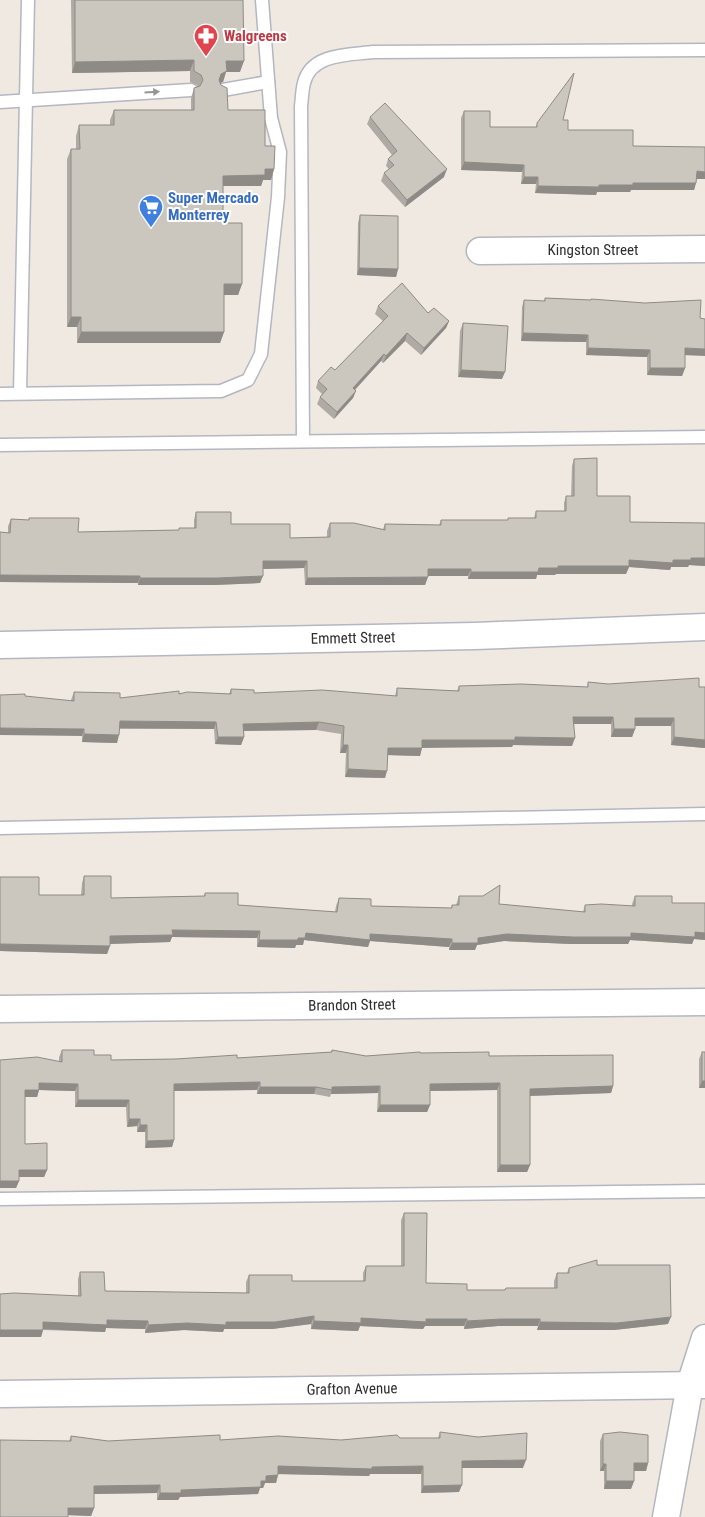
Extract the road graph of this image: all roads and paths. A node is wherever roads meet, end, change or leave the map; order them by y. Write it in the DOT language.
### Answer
graph roads {
  1 [pos="28,0"];
  2 [pos="262,0"];
  3 [pos="705,50"];
  4 [pos="268,82"];
  5 [pos="191,90"];
  6 [pos="223,90"];
  7 [pos="25,100"];
  8 [pos="0,102"];
  9 [pos="705,249"];
  10 [pos="480,251"];
  11 [pos="20,393"];
  12 [pos="0,394"];
  13 [pos="705,437"];
  14 [pos="303,441"];
  15 [pos="0,445"];
  16 [pos="705,626"];
  17 [pos="0,645"];
  18 [pos="705,814"];
  19 [pos="0,828"];
  20 [pos="705,1002"];
  21 [pos="0,1009"];
  22 [pos="705,1191"];
  23 [pos="0,1199"];
  24 [pos="705,1338"];
  25 [pos="698,1385"];
  26 [pos="0,1394"];
  27 [pos="666,1517"];
  1 -- 7 [label="lane"];
  2 -- 4 [label="lane"];
  3 -- 14 [label="lane"];
  4 -- 6 [label="lane"];
  4 -- 11 [label="lane"];
  7 -- 5 [label="lane, one-way"];
  7 -- 8 [label="lane"];
  7 -- 11 [label="lane"];
  9 -- 10 [label="street, Kingston Street"];
  11 -- 12 [label="lane"];
  13 -- 14 [label="lane"];
  14 -- 15 [label="lane"];
  16 -- 17 [label="street, Emmett Street"];
  18 -- 19 [label="lane"];
  20 -- 21 [label="street, Brandon Street"];
  22 -- 23 [label="lane"];
  24 -- 25 [label="street"];
  25 -- 26 [label="street, Grafton Avenue"];
  25 -- 27 [label="street"];
}
